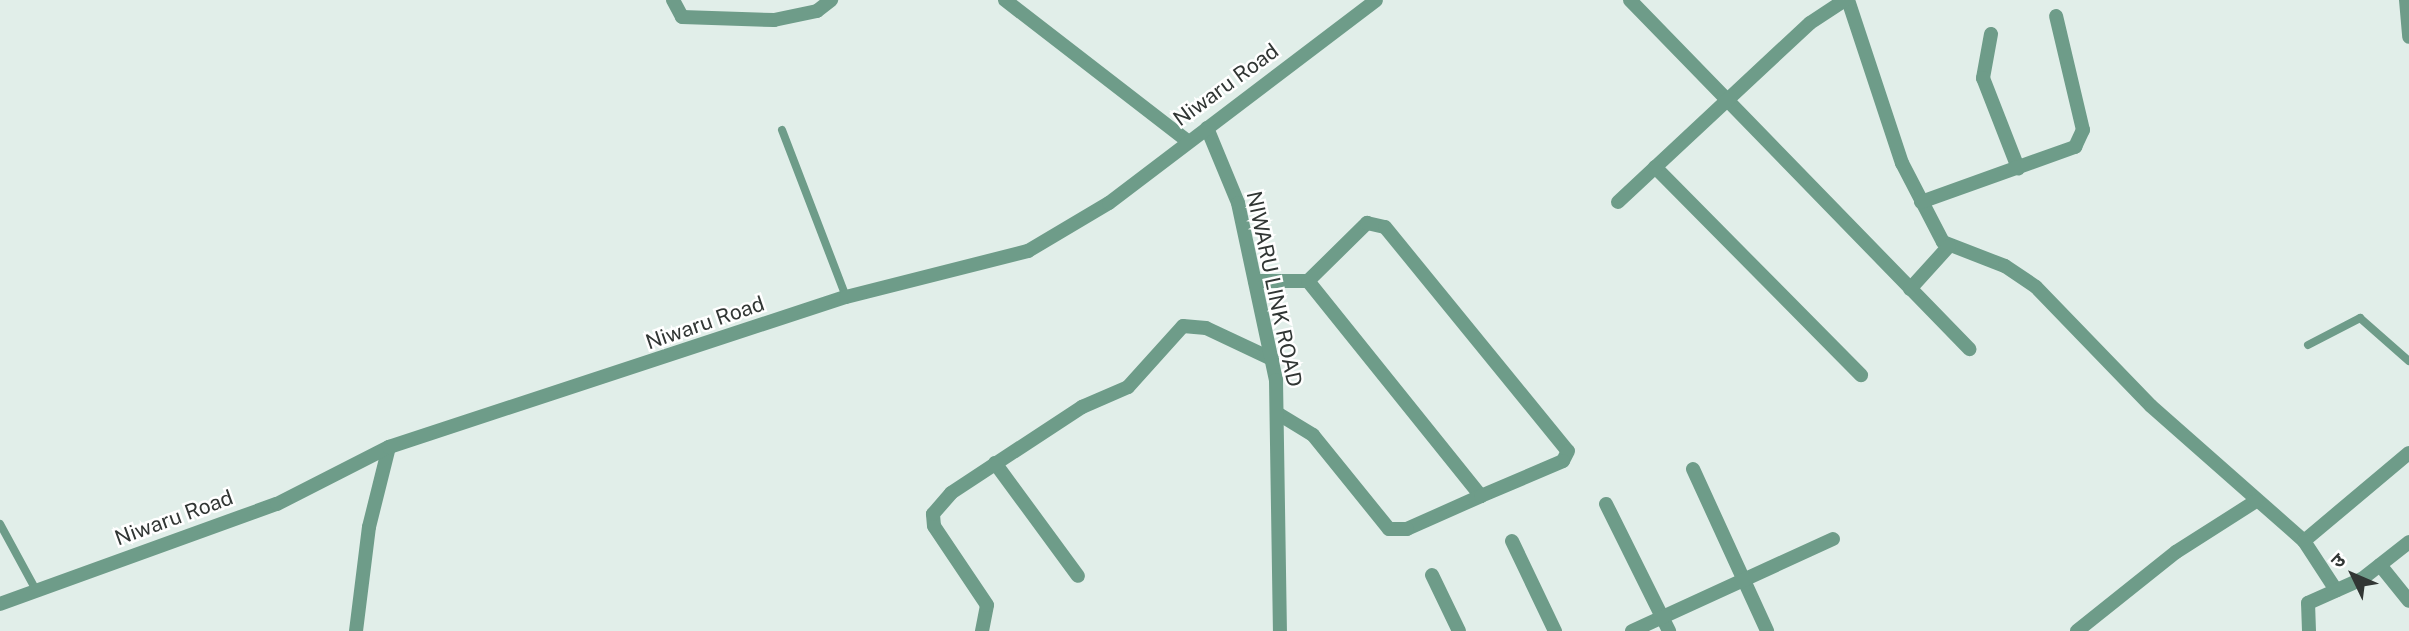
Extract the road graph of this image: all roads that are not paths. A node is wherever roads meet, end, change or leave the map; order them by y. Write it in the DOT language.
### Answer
graph roads {
  1 [pos="673,0"];
  2 [pos="831,0"];
  3 [pos="1005,0"];
  4 [pos="1376,0"];
  5 [pos="1630,0"];
  6 [pos="1847,0"];
  7 [pos="2406,0"];
  8 [pos="2056,16"];
  9 [pos="1992,34"];
  10 [pos="2409,37"];
  11 [pos="1727,101"];
  12 [pos="1207,128"];
  13 [pos="782,130"];
  14 [pos="1186,140"];
  15 [pos="1655,167"];
  16 [pos="2018,168"];
  17 [pos="1618,202"];
  18 [pos="1921,202"];
  19 [pos="1949,246"];
  20 [pos="1255,281"];
  21 [pos="1308,281"];
  22 [pos="1910,289"];
  23 [pos="846,297"];
  24 [pos="2308,345"];
  25 [pos="1969,349"];
  26 [pos="1272,359"];
  27 [pos="2409,361"];
  28 [pos="1861,375"];
  29 [pos="1277,413"];
  30 [pos="389,447"];
  31 [pos="2409,453"];
  32 [pos="996,463"];
  33 [pos="1693,469"];
  34 [pos="1481,496"];
  35 [pos="2256,501"];
  36 [pos="1606,504"];
  37 [pos="0,524"];
  38 [pos="1833,539"];
  39 [pos="1512,541"];
  40 [pos="2304,541"];
  41 [pos="2409,542"];
  42 [pos="2380,565"];
  43 [pos="1432,575"];
  44 [pos="1078,576"];
  45 [pos="1742,581"];
  46 [pos="36,590"];
  47 [pos="2336,590"];
  48 [pos="2409,601"];
  49 [pos="0,604"];
  50 [pos="1662,617"];
  51 [pos="356,631"];
  52 [pos="982,631"];
  53 [pos="1280,631"];
  54 [pos="1459,631"];
  55 [pos="1555,631"];
  56 [pos="1632,631"];
  57 [pos="1669,631"];
  58 [pos="1767,631"];
  59 [pos="2077,631"];
  60 [pos="2309,631"];
  1 -- 2 [label="street"];
  3 -- 14 [label="street"];
  4 -- 12 [label="street, Niwaru Road"];
  5 -- 11 [label="street"];
  6 -- 11 [label="street"];
  6 -- 18 [label="street"];
  7 -- 10 [label="street"];
  8 -- 16 [label="street"];
  9 -- 16 [label="street"];
  11 -- 15 [label="street"];
  11 -- 22 [label="street"];
  12 -- 14 [label="street, Niwaru Road"];
  12 -- 20 [label="street, NIWARU LINK ROAD"];
  13 -- 23 [label="lane"];
  14 -- 23 [label="street, Niwaru Road"];
  15 -- 17 [label="street"];
  15 -- 28 [label="street"];
  16 -- 18 [label="street"];
  18 -- 19 [label="street"];
  19 -- 22 [label="street"];
  19 -- 35 [label="street"];
  20 -- 21 [label="street"];
  20 -- 26 [label="street, NIWARU LINK ROAD"];
  21 -- 34 [label="street"];
  21 -- 34 [label="street"];
  22 -- 25 [label="street"];
  23 -- 30 [label="street, Niwaru Road"];
  24 -- 27 [label="lane"];
  26 -- 29 [label="street, NIWARU LINK ROAD"];
  26 -- 32 [label="street"];
  29 -- 34 [label="street"];
  29 -- 53 [label="street, NIWARU LINK ROAD"];
  30 -- 46 [label="street, Niwaru Road"];
  30 -- 51 [label="street"];
  31 -- 40 [label="street"];
  32 -- 44 [label="street"];
  32 -- 52 [label="street"];
  33 -- 45 [label="street"];
  35 -- 40 [label="street"];
  35 -- 59 [label="street"];
  36 -- 50 [label="street"];
  37 -- 46 [label="lane"];
  38 -- 45 [label="street"];
  39 -- 55 [label="street"];
  40 -- 47 [label="street"];
  41 -- 42 [label="street"];
  42 -- 47 [label="street"];
  42 -- 48 [label="street"];
  43 -- 54 [label="street"];
  45 -- 50 [label="street"];
  45 -- 58 [label="street"];
  46 -- 49 [label="street, Niwaru Road"];
  47 -- 60 [label="street"];
  50 -- 56 [label="street"];
  50 -- 57 [label="street"];
}
